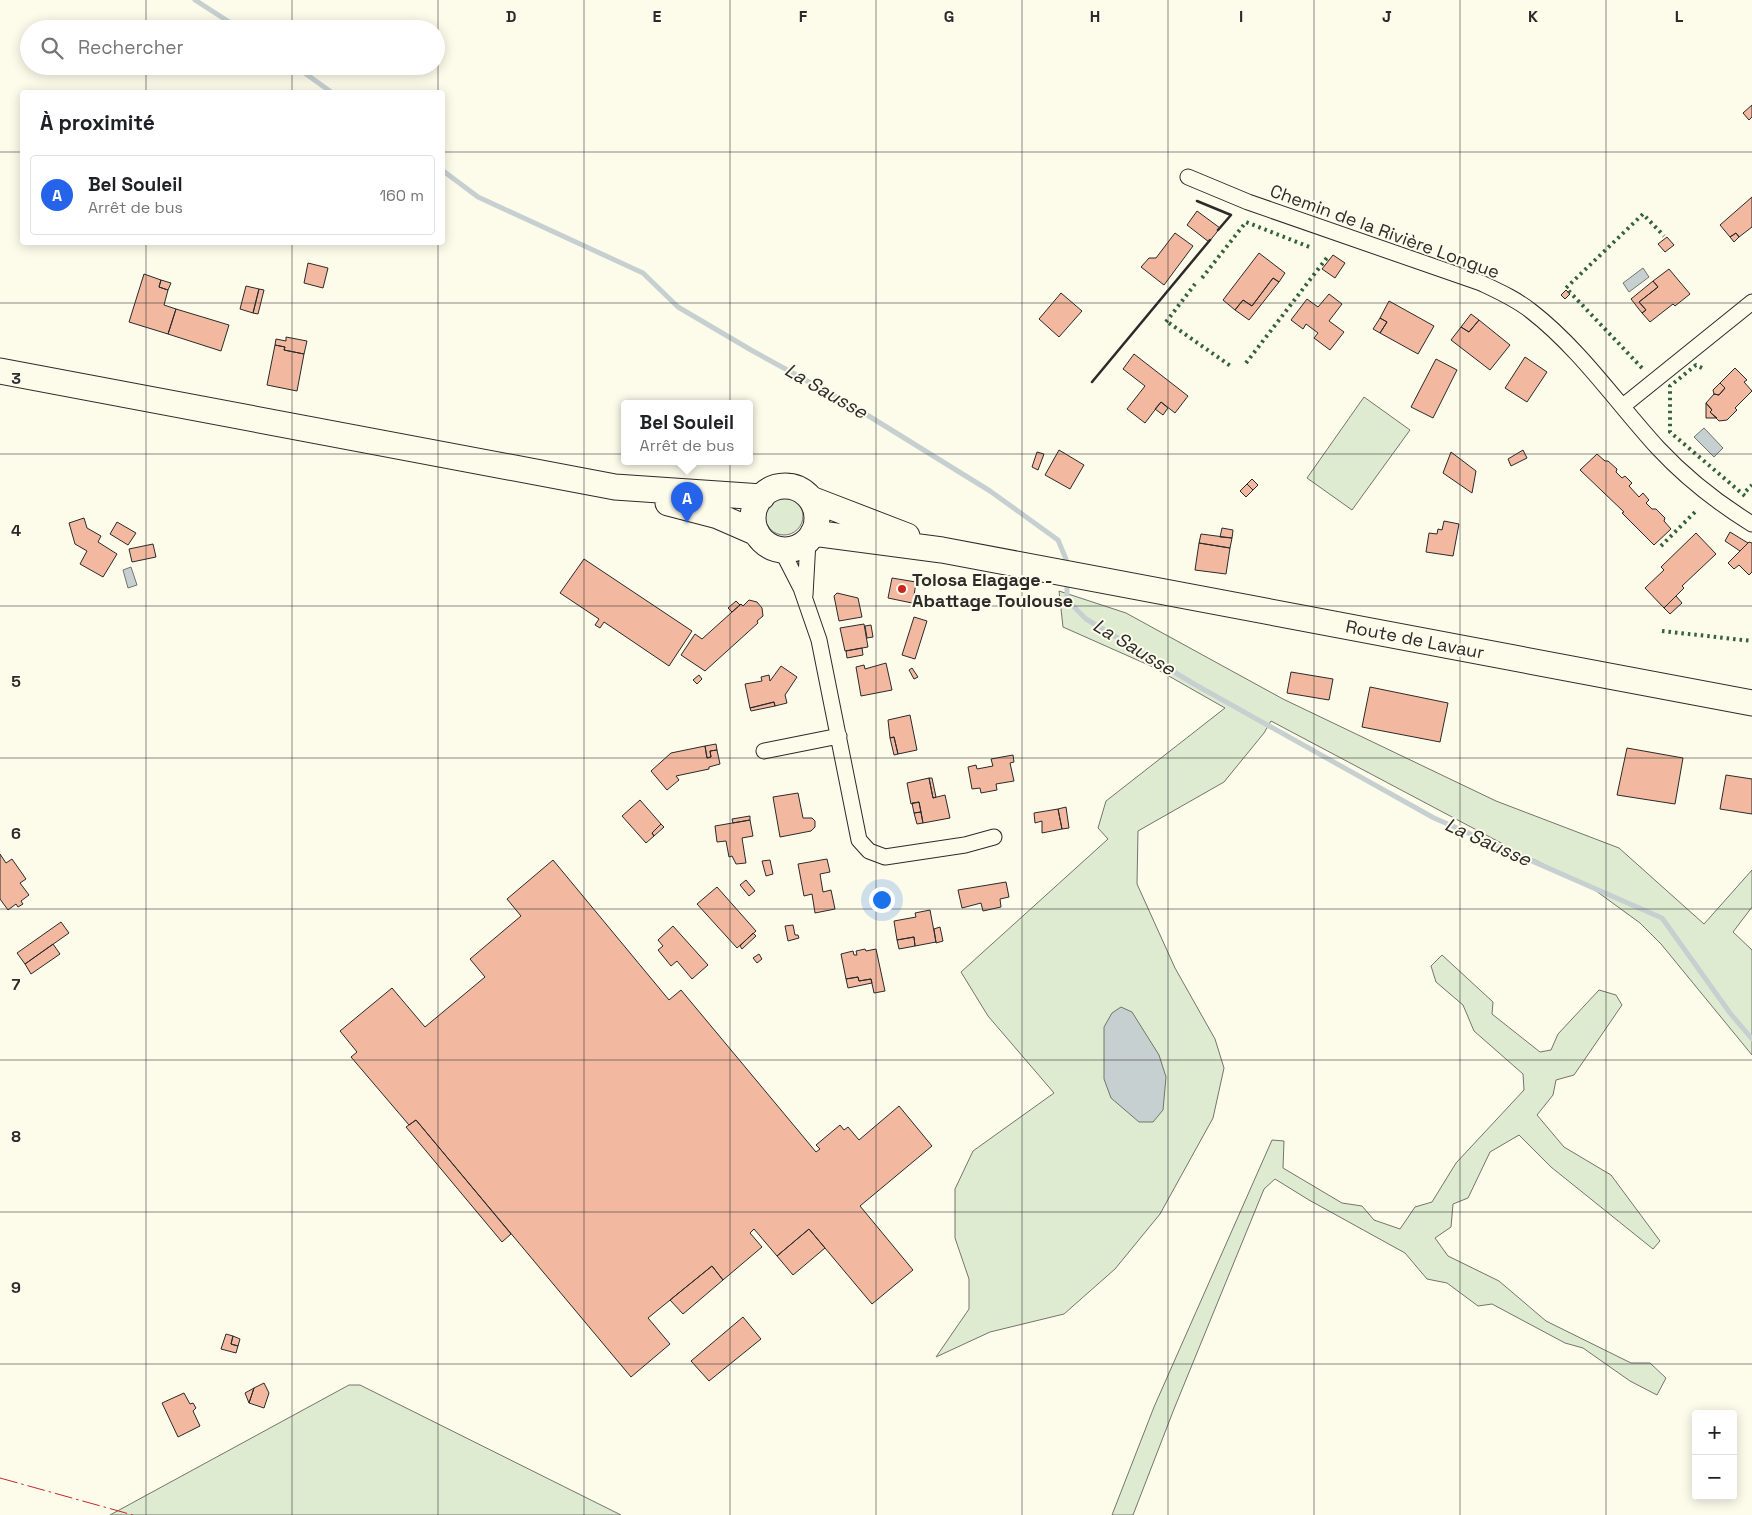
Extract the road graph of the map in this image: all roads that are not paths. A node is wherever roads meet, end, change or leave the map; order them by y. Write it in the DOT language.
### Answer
graph roads {
  1 [pos="1188,177"];
  2 [pos="1752,302"];
  3 [pos="0,371"];
  4 [pos="1623,406"];
  5 [pos="615,487"];
  6 [pos="762,497"];
  7 [pos="811,499"];
  8 [pos="1752,524"];
  9 [pos="757,533"];
  10 [pos="811,537"];
  11 [pos="780,550"];
  12 [pos="942,550"];
  13 [pos="807,607"];
  14 [pos="1752,703"];
  15 [pos="839,736"];
  16 [pos="764,751"];
  17 [pos="994,837"];
  1 -- 4 [label="street, Chemin de la Rivière Longue"];
  2 -- 4 [label="street"];
  3 -- 5 [label="main road"];
  4 -- 8 [label="street, Chemin de la Rivière Longue"];
  5 -- 6 [label="main road"];
  5 -- 9 [label="main road"];
  6 -- 7 [label="main road"];
  6 -- 9 [label="main road"];
  7 -- 10 [label="main road"];
  7 -- 12 [label="main road"];
  9 -- 11 [label="main road"];
  10 -- 11 [label="main road"];
  10 -- 12 [label="main road"];
  10 -- 13 [label="street"];
  11 -- 13 [label="street"];
  12 -- 14 [label="main road, Route de Lavaur"];
  13 -- 15 [label="street"];
  15 -- 16 [label="street"];
  15 -- 17 [label="street"];
}
